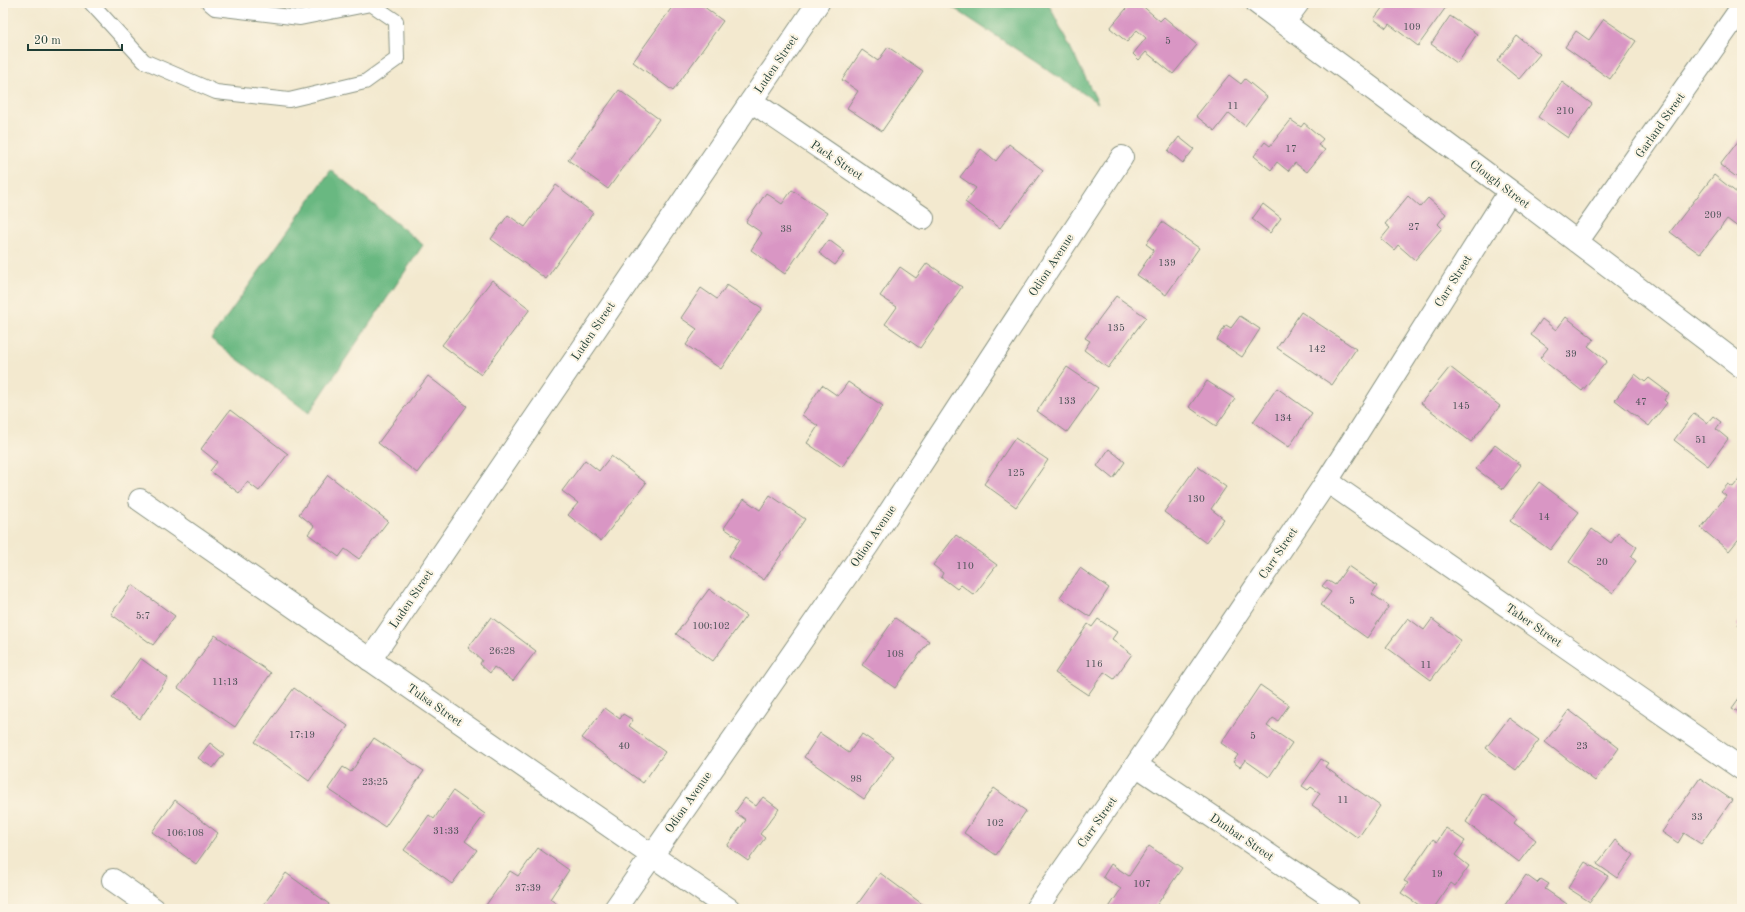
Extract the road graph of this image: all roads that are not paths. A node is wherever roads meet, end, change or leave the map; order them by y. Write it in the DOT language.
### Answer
graph roads {
  1 [pos="90,3"];
  2 [pos="209,3"];
  3 [pos="818,3"];
  4 [pos="1257,3"];
  5 [pos="1298,3"];
  6 [pos="1742,7"];
  7 [pos="1284,22"];
  8 [pos="751,101"];
  9 [pos="1122,157"];
  10 [pos="1510,191"];
  11 [pos="923,218"];
  12 [pos="1577,242"];
  13 [pos="1742,367"];
  14 [pos="1327,481"];
  15 [pos="140,500"];
  16 [pos="370,660"];
  17 [pos="1136,765"];
  18 [pos="1742,769"];
  19 [pos="652,855"];
  20 [pos="112,880"];
  21 [pos="154,909"];
  22 [pos="615,909"];
  23 [pos="729,909"];
  24 [pos="1036,909"];
  25 [pos="1349,909"];
  1 -- 2 [label="lane"];
  3 -- 8 [label="street, Luden Street"];
  4 -- 7 [label="street, Clough Street"];
  5 -- 7 [label="street"];
  6 -- 12 [label="street, Garland Street"];
  7 -- 10 [label="street, Clough Street"];
  8 -- 11 [label="street, Pack Street"];
  8 -- 16 [label="street, Luden Street"];
  9 -- 19 [label="street, Odion Avenue"];
  10 -- 12 [label="street, Clough Street"];
  10 -- 14 [label="street, Carr Street"];
  12 -- 13 [label="street, Clough Street"];
  14 -- 17 [label="street, Carr Street"];
  14 -- 18 [label="street, Taber Street"];
  15 -- 16 [label="street, Tulsa Street"];
  16 -- 19 [label="street, Tulsa Street"];
  17 -- 24 [label="street, Carr Street"];
  17 -- 25 [label="street, Dunbar Street"];
  19 -- 22 [label="street, Odion Avenue"];
  19 -- 23 [label="street, Tulsa Street"];
  20 -- 21 [label="street"];
}
